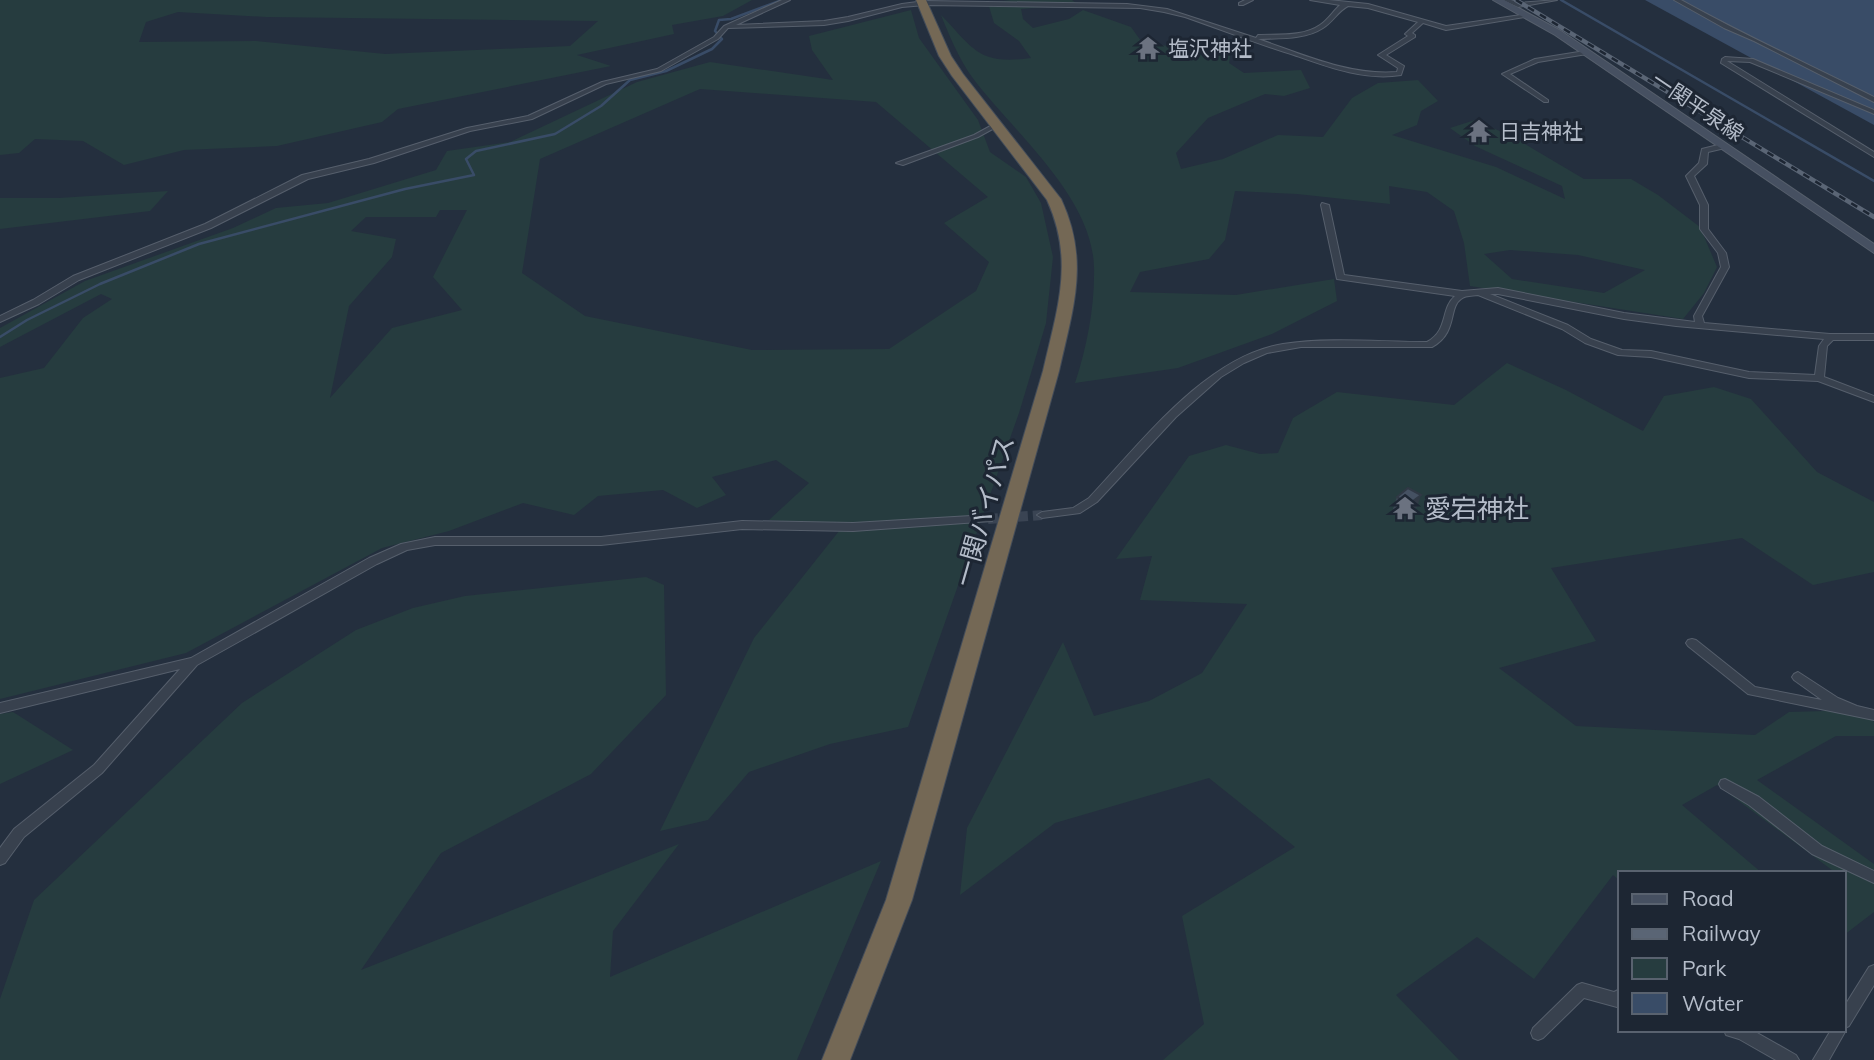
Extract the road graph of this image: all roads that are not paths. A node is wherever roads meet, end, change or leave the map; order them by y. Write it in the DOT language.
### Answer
graph roads {
  1 [pos="787,0"];
  2 [pos="1250,0"];
  3 [pos="1313,0"];
  4 [pos="1497,0"];
  5 [pos="1506,0"];
  6 [pos="1554,0"];
  7 [pos="1677,0"];
  8 [pos="922,2"];
  9 [pos="1032,3"];
  10 [pos="1241,4"];
  11 [pos="1346,4"];
  12 [pos="1528,16"];
  13 [pos="1421,22"];
  14 [pos="722,32"];
  15 [pos="1245,35"];
  16 [pos="1586,53"];
  17 [pos="1874,100"];
  18 [pos="1546,101"];
  19 [pos="1874,112"];
  20 [pos="996,125"];
  21 [pos="1723,146"];
  22 [pos="1874,155"];
  23 [pos="900,163"];
  24 [pos="1325,205"];
  25 [pos="1874,249"];
  26 [pos="1477,292"];
  27 [pos="1462,294"];
  28 [pos="0,319"];
  29 [pos="1700,324"];
  30 [pos="1830,337"];
  31 [pos="1874,337"];
  32 [pos="1819,378"];
  33 [pos="1874,399"];
  34 [pos="1042,515"];
  35 [pos="988,519"];
  36 [pos="1692,643"];
  37 [pos="192,662"];
  38 [pos="1798,677"];
  39 [pos="0,708"];
  40 [pos="1853,710"];
  41 [pos="1874,715"];
  42 [pos="1725,784"];
  43 [pos="0,859"];
  44 [pos="1874,877"];
  45 [pos="1874,972"];
  46 [pos="1618,999"];
  47 [pos="1846,1018"];
  48 [pos="1738,1032"];
  49 [pos="1838,1032"];
  50 [pos="1538,1033"];
  51 [pos="836,1060"];
  52 [pos="1791,1060"];
  53 [pos="1821,1060"];
  1 -- 14 [label="street"];
  2 -- 10 [label="street"];
  3 -- 11 [label="street"];
  4 -- 12 [label="main road, 一関平泉線"];
  5 -- 6 [label="street"];
  7 -- 17 [label="street"];
  8 -- 9 [label="street"];
  8 -- 14 [label="street"];
  8 -- 20 [label="highway, 一関バイパス"];
  9 -- 15 [label="street"];
  11 -- 13 [label="street"];
  11 -- 15 [label="street"];
  12 -- 13 [label="street"];
  12 -- 16 [label="main road, 一関平泉線"];
  13 -- 15 [label="street"];
  14 -- 28 [label="street"];
  16 -- 18 [label="street"];
  16 -- 21 [label="main road, 一関平泉線"];
  19 -- 22 [label="street"];
  20 -- 23 [label="street"];
  20 -- 51 [label="highway, 一関バイパス"];
  21 -- 25 [label="main road, 一関平泉線"];
  21 -- 29 [label="street"];
  24 -- 27 [label="street"];
  26 -- 27 [label="street"];
  26 -- 29 [label="street"];
  26 -- 32 [label="street"];
  27 -- 34 [label="street"];
  29 -- 30 [label="street"];
  30 -- 31 [label="street"];
  30 -- 32 [label="street"];
  32 -- 33 [label="street"];
  35 -- 37 [label="street"];
  36 -- 40 [label="street"];
  37 -- 39 [label="street"];
  37 -- 43 [label="street"];
  38 -- 40 [label="street"];
  40 -- 41 [label="street"];
  42 -- 44 [label="street"];
  45 -- 47 [label="street"];
  46 -- 50 [label="street"];
  48 -- 52 [label="street"];
  49 -- 53 [label="street"];
}
